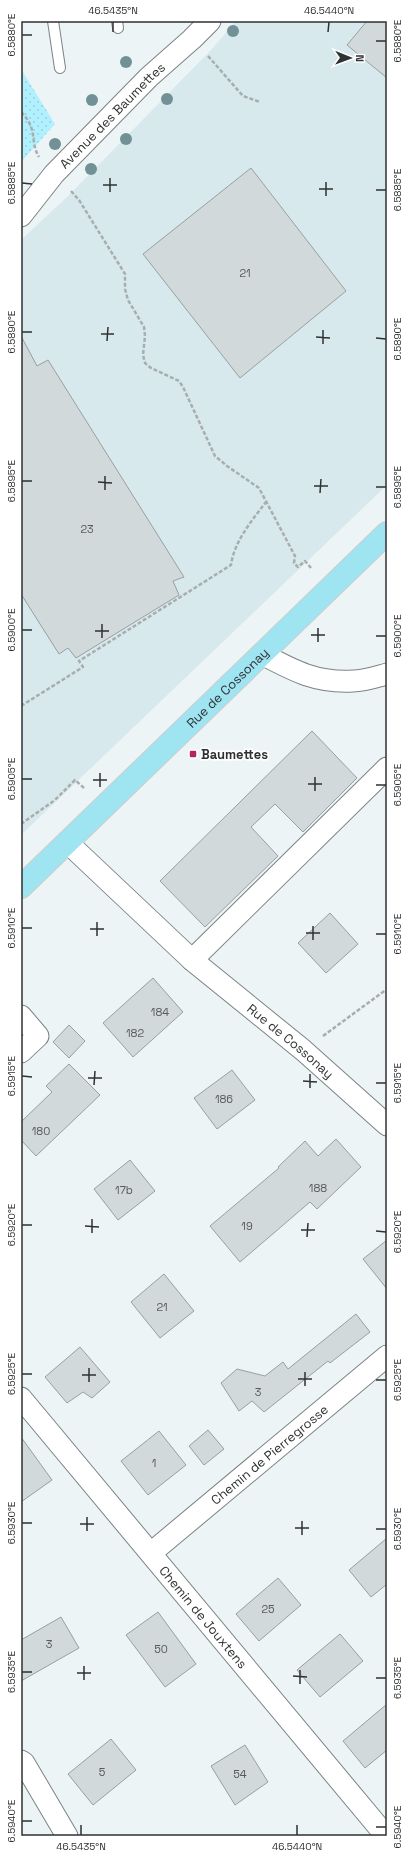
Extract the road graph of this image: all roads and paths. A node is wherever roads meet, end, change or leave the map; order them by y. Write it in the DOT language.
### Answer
graph roads {
  1 [pos="53,21"];
  2 [pos="210,21"];
  3 [pos="192,39"];
  4 [pos="60,68"];
  5 [pos="260,102"];
  6 [pos="21,112"];
  7 [pos="54,174"];
  8 [pos="21,216"];
  9 [pos="266,502"];
  10 [pos="387,533"];
  11 [pos="311,568"];
  12 [pos="262,654"];
  13 [pos="387,674"];
  14 [pos="21,706"];
  15 [pos="387,768"];
  16 [pos="84,788"];
  17 [pos="21,824"];
  18 [pos="68,843"];
  19 [pos="21,887"];
  20 [pos="192,960"];
  21 [pos="387,989"];
  22 [pos="21,1016"];
  23 [pos="303,1050"];
  24 [pos="21,1052"];
  25 [pos="387,1126"];
  26 [pos="387,1356"];
  27 [pos="21,1398"];
  28 [pos="151,1553"];
  29 [pos="21,1761"];
  30 [pos="67,1836"];
  31 [pos="386,1836"];
  1 -- 4 [label="lane"];
  2 -- 3 [label="street, Avenue des Baumettes"];
  3 -- 5 [label="path"];
  3 -- 7 [label="street, Avenue des Baumettes"];
  6 -- 7 [label="path"];
  7 -- 8 [label="street, Avenue des Baumettes"];
  7 -- 9 [label="path"];
  9 -- 11 [label="path"];
  9 -- 14 [label="path"];
  10 -- 12 [label="main road, Rue de Cossonay"];
  12 -- 13 [label="street"];
  12 -- 18 [label="main road, Rue de Cossonay"];
  15 -- 20 [label="street"];
  16 -- 17 [label="path"];
  18 -- 19 [label="main road, Rue de Cossonay"];
  18 -- 20 [label="street, Rue de Cossonay"];
  20 -- 23 [label="street, Rue de Cossonay"];
  21 -- 23 [label="path"];
  22 -- 24 [label="street"];
  23 -- 25 [label="street, Rue de Cossonay"];
  26 -- 28 [label="street, Chemin de Pierregrosse"];
  27 -- 28 [label="street, Chemin de Jouxtens"];
  28 -- 31 [label="street, Chemin de Jouxtens"];
  29 -- 30 [label="street"];
}
